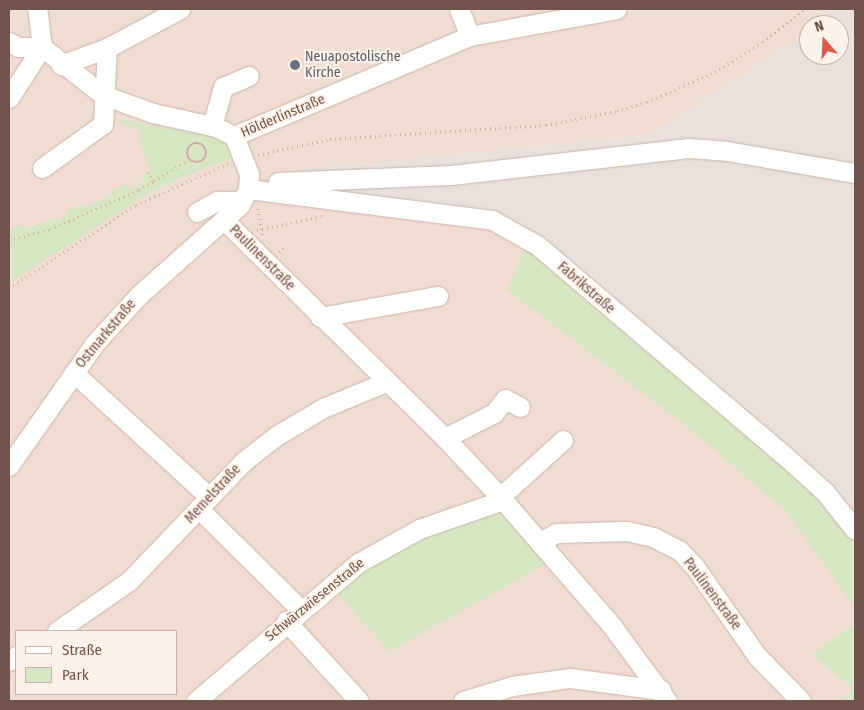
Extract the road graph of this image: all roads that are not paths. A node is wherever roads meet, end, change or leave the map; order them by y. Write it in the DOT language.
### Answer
graph roads {
  1 [pos="36,9"];
  2 [pos="180,9"];
  3 [pos="459,9"];
  4 [pos="617,9"];
  5 [pos="470,36"];
  6 [pos="9,42"];
  7 [pos="42,47"];
  8 [pos="107,48"];
  9 [pos="61,65"];
  10 [pos="77,76"];
  11 [pos="249,76"];
  12 [pos="103,95"];
  13 [pos="9,98"];
  14 [pos="212,126"];
  15 [pos="234,136"];
  16 [pos="42,168"];
  17 [pos="855,173"];
  18 [pos="246,192"];
  19 [pos="197,212"];
  20 [pos="225,221"];
  21 [pos="438,296"];
  22 [pos="320,317"];
  23 [pos="74,373"];
  24 [pos="386,382"];
  25 [pos="520,407"];
  26 [pos="445,438"];
  27 [pos="563,440"];
  28 [pos="9,466"];
  29 [pos="502,498"];
  30 [pos="204,503"];
  31 [pos="855,530"];
  32 [pos="540,542"];
  33 [pos="293,615"];
  34 [pos="58,630"];
  35 [pos="664,696"];
  36 [pos="196,701"];
  37 [pos="359,701"];
  38 [pos="463,701"];
  39 [pos="801,701"];
  1 -- 7 [label="street"];
  2 -- 8 [label="street"];
  3 -- 5 [label="street"];
  4 -- 5 [label="street, Hölderlinstraße"];
  5 -- 15 [label="street, Hölderlinstraße"];
  6 -- 7 [label="street"];
  7 -- 9 [label="street"];
  7 -- 13 [label="street"];
  8 -- 9 [label="street"];
  8 -- 10 [label="street"];
  8 -- 12 [label="street"];
  9 -- 10 [label="street"];
  10 -- 12 [label="street"];
  11 -- 14 [label="street"];
  12 -- 14 [label="street"];
  12 -- 16 [label="street"];
  14 -- 15 [label="street"];
  15 -- 18 [label="street"];
  17 -- 18 [label="street"];
  18 -- 19 [label="street"];
  18 -- 20 [label="street, Paulinenstraße"];
  18 -- 31 [label="street, Fabrikstraße"];
  20 -- 22 [label="street, Paulinenstraße"];
  20 -- 23 [label="street, Ostmarkstraße"];
  21 -- 22 [label="street"];
  22 -- 24 [label="street, Paulinenstraße"];
  23 -- 28 [label="street, Ostmarkstraße"];
  23 -- 30 [label="street"];
  24 -- 26 [label="street, Paulinenstraße"];
  24 -- 30 [label="street, Memelstraße"];
  25 -- 26 [label="street"];
  26 -- 29 [label="street, Paulinenstraße"];
  27 -- 29 [label="street"];
  29 -- 32 [label="street, Paulinenstraße"];
  29 -- 33 [label="street, Schwärzwiesenstraße"];
  30 -- 33 [label="street"];
  30 -- 34 [label="street, Memelstraße"];
  32 -- 35 [label="street, Paulinenstraße"];
  32 -- 39 [label="street, Paulinenstraße"];
  33 -- 36 [label="street, Schwärzwiesenstraße"];
  33 -- 37 [label="street"];
  35 -- 38 [label="street"];
}
